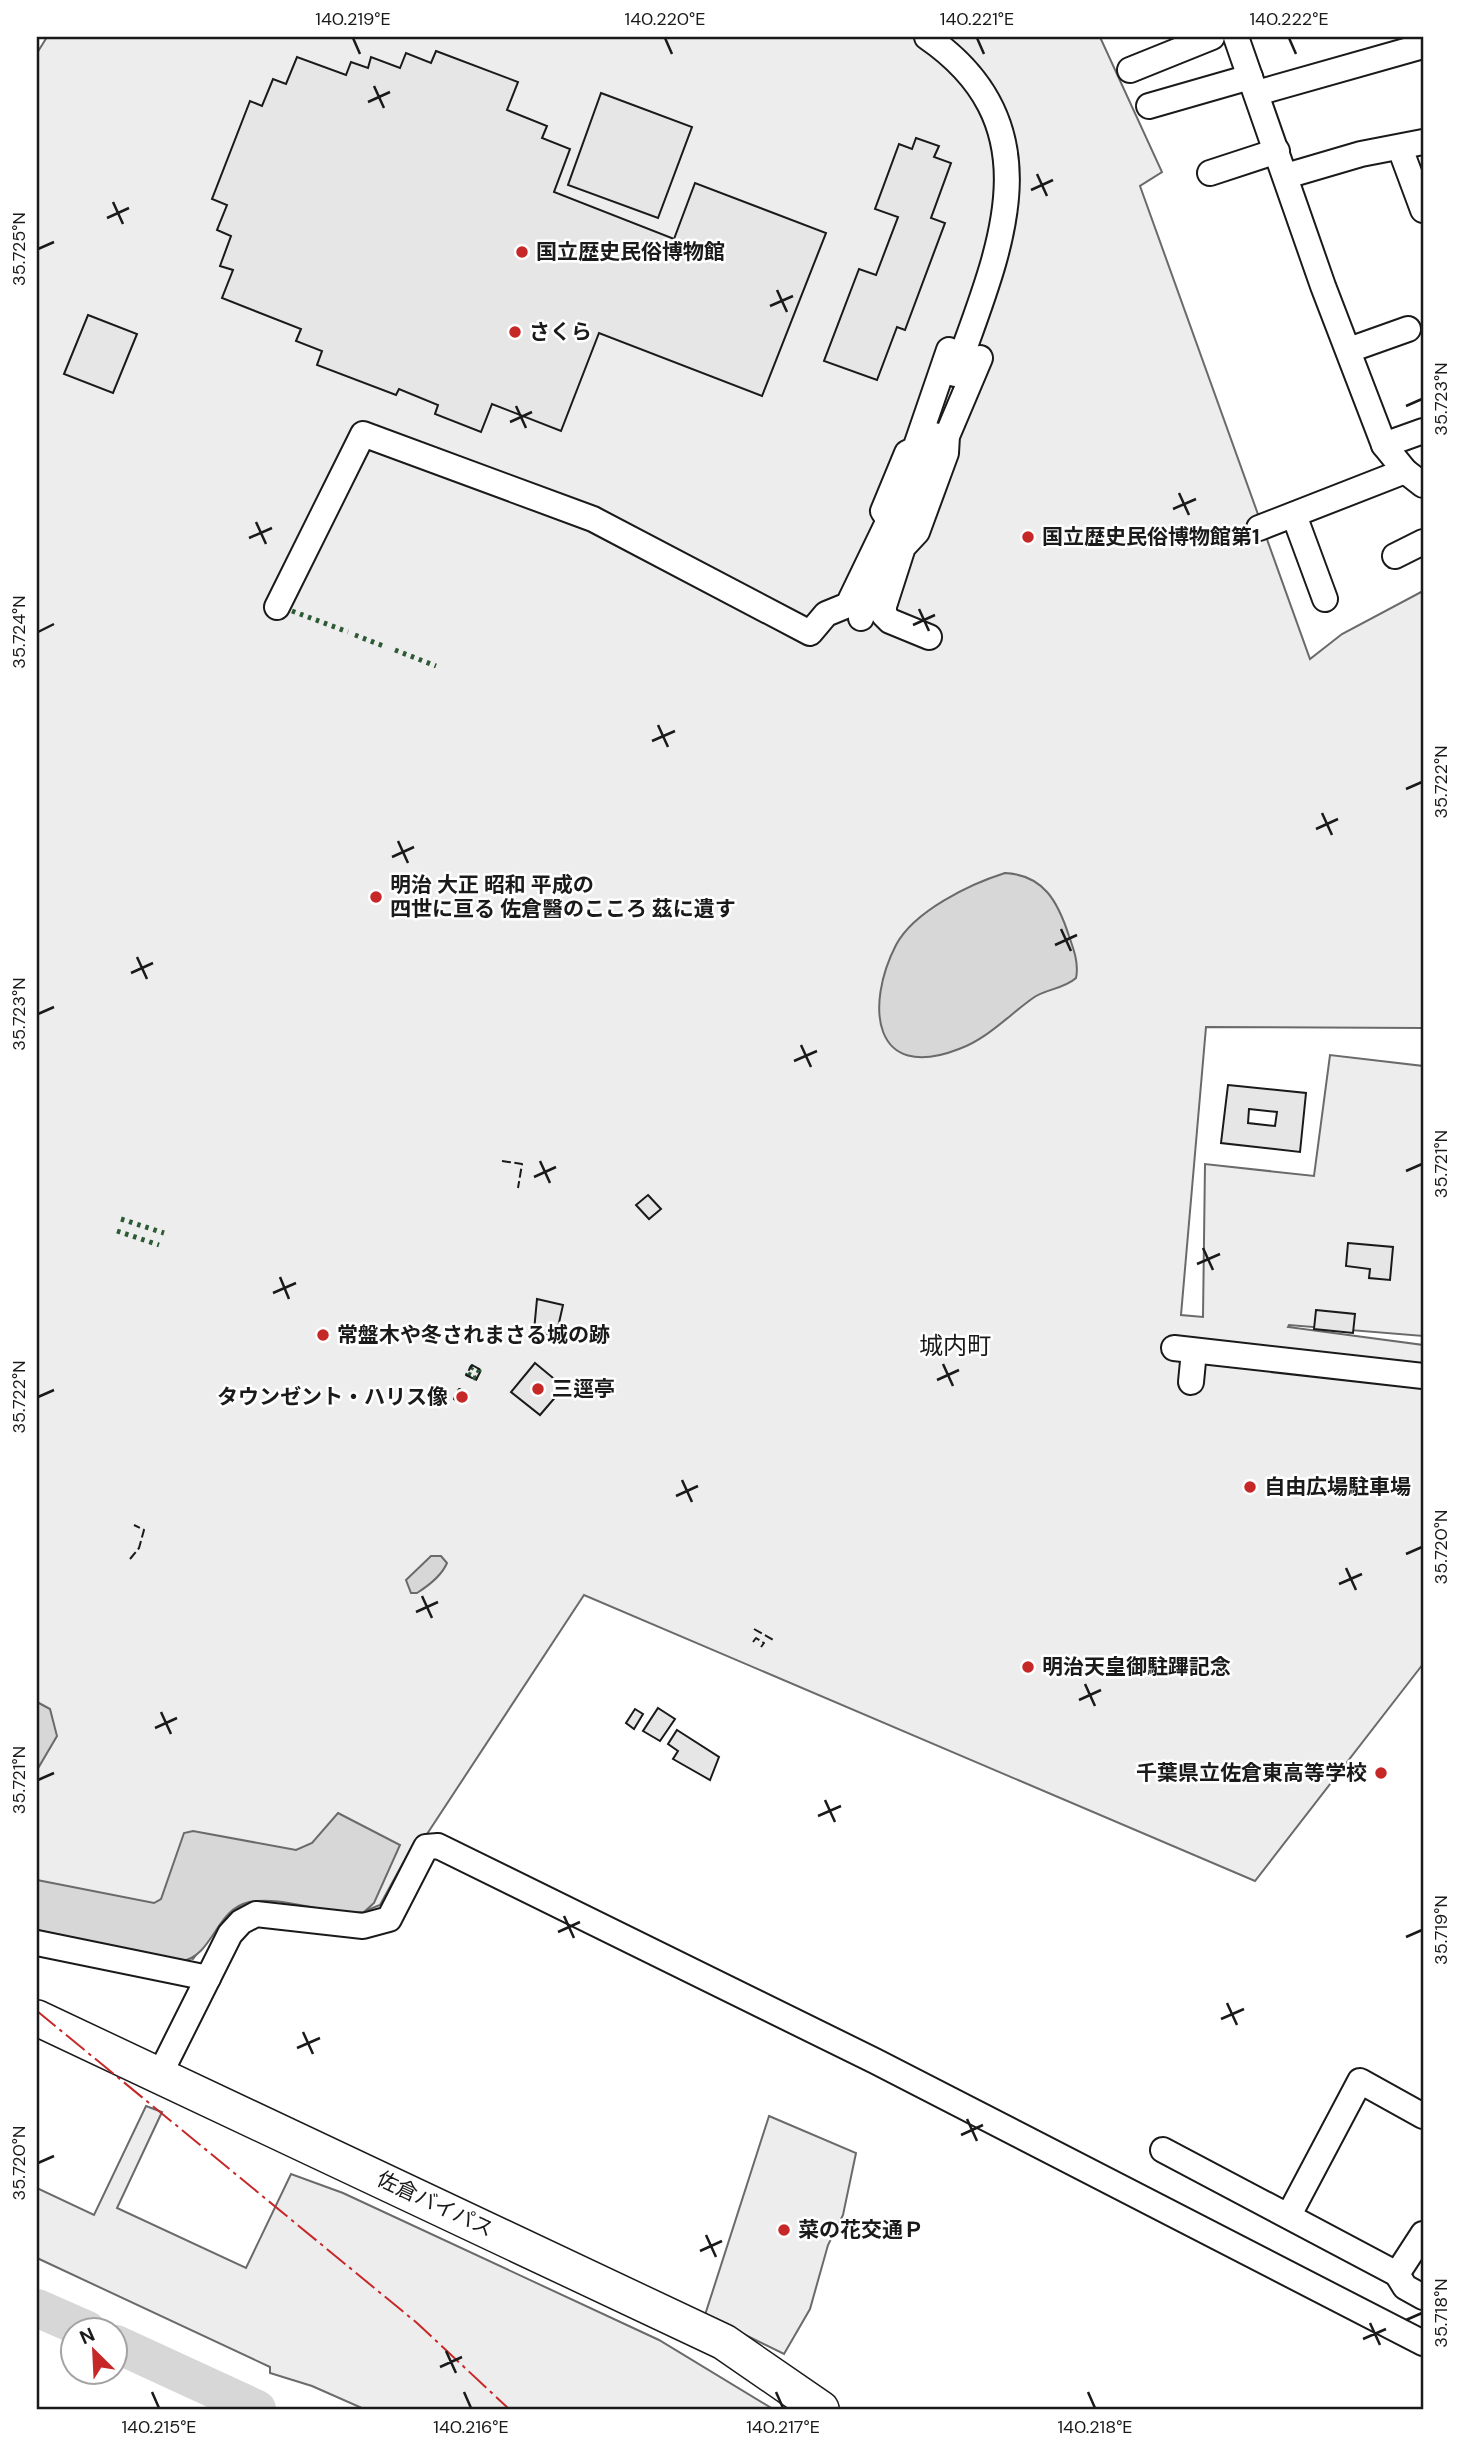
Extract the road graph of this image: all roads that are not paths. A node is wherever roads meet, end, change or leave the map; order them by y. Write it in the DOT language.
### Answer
graph roads {
  1 [pos="928,37"];
  2 [pos="1212,37"];
  3 [pos="1236,37"];
  4 [pos="1412,44"];
  5 [pos="1130,70"];
  6 [pos="1254,85"];
  7 [pos="1149,106"];
  8 [pos="1412,145"];
  9 [pos="1277,151"];
  10 [pos="1210,173"];
  11 [pos="1286,176"];
  12 [pos="1423,210"];
  13 [pos="1408,329"];
  14 [pos="949,350"];
  15 [pos="1349,350"];
  16 [pos="980,359"];
  17 [pos="1423,431"];
  18 [pos="1384,445"];
  19 [pos="1414,478"];
  20 [pos="1294,515"];
  21 [pos="1259,528"];
  22 [pos="1423,542"];
  23 [pos="1395,556"];
  24 [pos="1325,599"];
  25 [pos="277,607"];
  26 [pos="862,618"];
  27 [pos="929,638"];
  28 [pos="1423,1376"];
  29 [pos="1191,1382"];
  30 [pos="37,1943"];
  31 [pos="208,1978"];
  32 [pos="37,2018"];
  33 [pos="160,2074"];
  34 [pos="1423,2116"];
  35 [pos="1163,2150"];
  36 [pos="1289,2215"];
  37 [pos="1423,2234"];
  38 [pos="1397,2274"];
  39 [pos="1423,2297"];
  40 [pos="1423,2343"];
  41 [pos="821,2409"];
  1 -- 26 [label="street"];
  2 -- 5 [label="street"];
  3 -- 6 [label="street"];
  4 -- 6 [label="street"];
  6 -- 7 [label="street"];
  6 -- 9 [label="street"];
  8 -- 11 [label="street"];
  8 -- 12 [label="street"];
  9 -- 10 [label="street"];
  9 -- 11 [label="street"];
  11 -- 15 [label="street"];
  13 -- 15 [label="street"];
  14 -- 25 [label="street"];
  15 -- 18 [label="street"];
  16 -- 27 [label="street"];
  17 -- 18 [label="street"];
  18 -- 19 [label="street"];
  19 -- 20 [label="street"];
  20 -- 21 [label="street"];
  20 -- 24 [label="street"];
  22 -- 23 [label="street"];
  28 -- 29 [label="street"];
  30 -- 31 [label="street"];
  31 -- 33 [label="street"];
  31 -- 40 [label="street"];
  32 -- 33 [label="highway, 佐倉バイパス"];
  33 -- 41 [label="highway, 佐倉バイパス"];
  34 -- 36 [label="street"];
  35 -- 36 [label="street"];
  36 -- 38 [label="street"];
  37 -- 38 [label="street"];
  38 -- 39 [label="street"];
}
